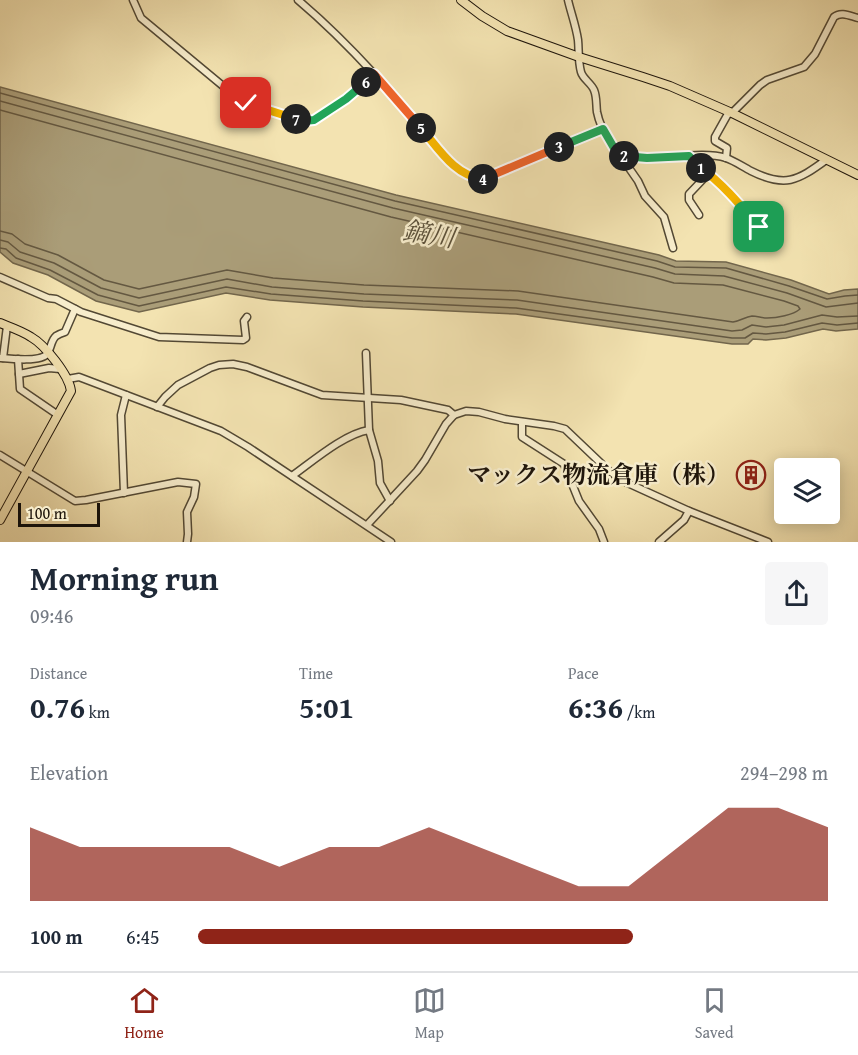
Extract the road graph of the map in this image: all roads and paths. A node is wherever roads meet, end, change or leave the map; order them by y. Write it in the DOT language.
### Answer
graph roads {
  1 [pos="133,0"];
  2 [pos="298,0"];
  3 [pos="461,0"];
  4 [pos="567,0"];
  5 [pos="858,18"];
  6 [pos="579,57"];
  7 [pos="374,74"];
  8 [pos="730,113"];
  9 [pos="603,129"];
  10 [pos="689,156"];
  11 [pos="626,157"];
  12 [pos="726,158"];
  13 [pos="826,160"];
  14 [pos="708,174"];
  15 [pos="858,175"];
  16 [pos="699,215"];
  17 [pos="759,227"];
  18 [pos="673,248"];
  19 [pos="0,277"];
  20 [pos="75,309"];
  21 [pos="247,317"];
  22 [pos="3,324"];
  23 [pos="48,353"];
  24 [pos="366,353"];
  25 [pos="1,358"];
  26 [pos="18,359"];
  27 [pos="60,369"];
  28 [pos="19,374"];
  29 [pos="68,379"];
  30 [pos="126,395"];
  31 [pos="368,398"];
  32 [pos="157,407"];
  33 [pos="58,415"];
  34 [pos="454,415"];
  35 [pos="522,422"];
  36 [pos="369,430"];
  37 [pos="0,455"];
  38 [pos="27,471"];
  39 [pos="292,476"];
  40 [pos="124,493"];
  41 [pos="390,501"];
  42 [pos="689,511"];
  43 [pos="0,520"];
  44 [pos="367,525"];
  45 [pos="755,540"];
  46 [pos="187,542"];
  47 [pos="391,542"];
  48 [pos="604,542"];
  49 [pos="659,542"];
  50 [pos="768,542"];
  1 -- 7 [label="street"];
  2 -- 7 [label="street"];
  3 -- 6 [label="main road"];
  4 -- 6 [label="street"];
  5 -- 8 [label="street"];
  6 -- 8 [label="main road"];
  6 -- 9 [label="street"];
  7 -- 9 [label="street"];
  8 -- 12 [label="street"];
  8 -- 13 [label="main road"];
  9 -- 11 [label="street"];
  10 -- 11 [label="street"];
  10 -- 12 [label="street"];
  10 -- 14 [label="street"];
  11 -- 18 [label="street"];
  12 -- 13 [label="street"];
  13 -- 15 [label="main road"];
  14 -- 16 [label="street"];
  14 -- 17 [label="street"];
  19 -- 20 [label="street"];
  20 -- 21 [label="street"];
  20 -- 23 [label="street"];
  22 -- 23 [label="main road"];
  22 -- 25 [label="street"];
  23 -- 26 [label="street"];
  23 -- 27 [label="main road"];
  24 -- 31 [label="street"];
  25 -- 26 [label="street"];
  26 -- 28 [label="street"];
  27 -- 28 [label="street"];
  27 -- 29 [label="main road"];
  28 -- 33 [label="street"];
  29 -- 30 [label="street"];
  29 -- 33 [label="main road"];
  30 -- 32 [label="street"];
  30 -- 40 [label="street"];
  31 -- 32 [label="street"];
  31 -- 34 [label="street"];
  31 -- 36 [label="street"];
  32 -- 39 [label="street"];
  33 -- 38 [label="main road"];
  34 -- 35 [label="street"];
  34 -- 41 [label="street"];
  35 -- 42 [label="street"];
  35 -- 48 [label="street"];
  36 -- 39 [label="street"];
  36 -- 41 [label="street"];
  37 -- 38 [label="street"];
  38 -- 40 [label="street"];
  38 -- 43 [label="main road"];
  39 -- 44 [label="street"];
  40 -- 46 [label="street"];
  41 -- 44 [label="street"];
  42 -- 45 [label="street"];
  42 -- 49 [label="street"];
  44 -- 47 [label="street"];
  45 -- 50 [label="street"];
}
